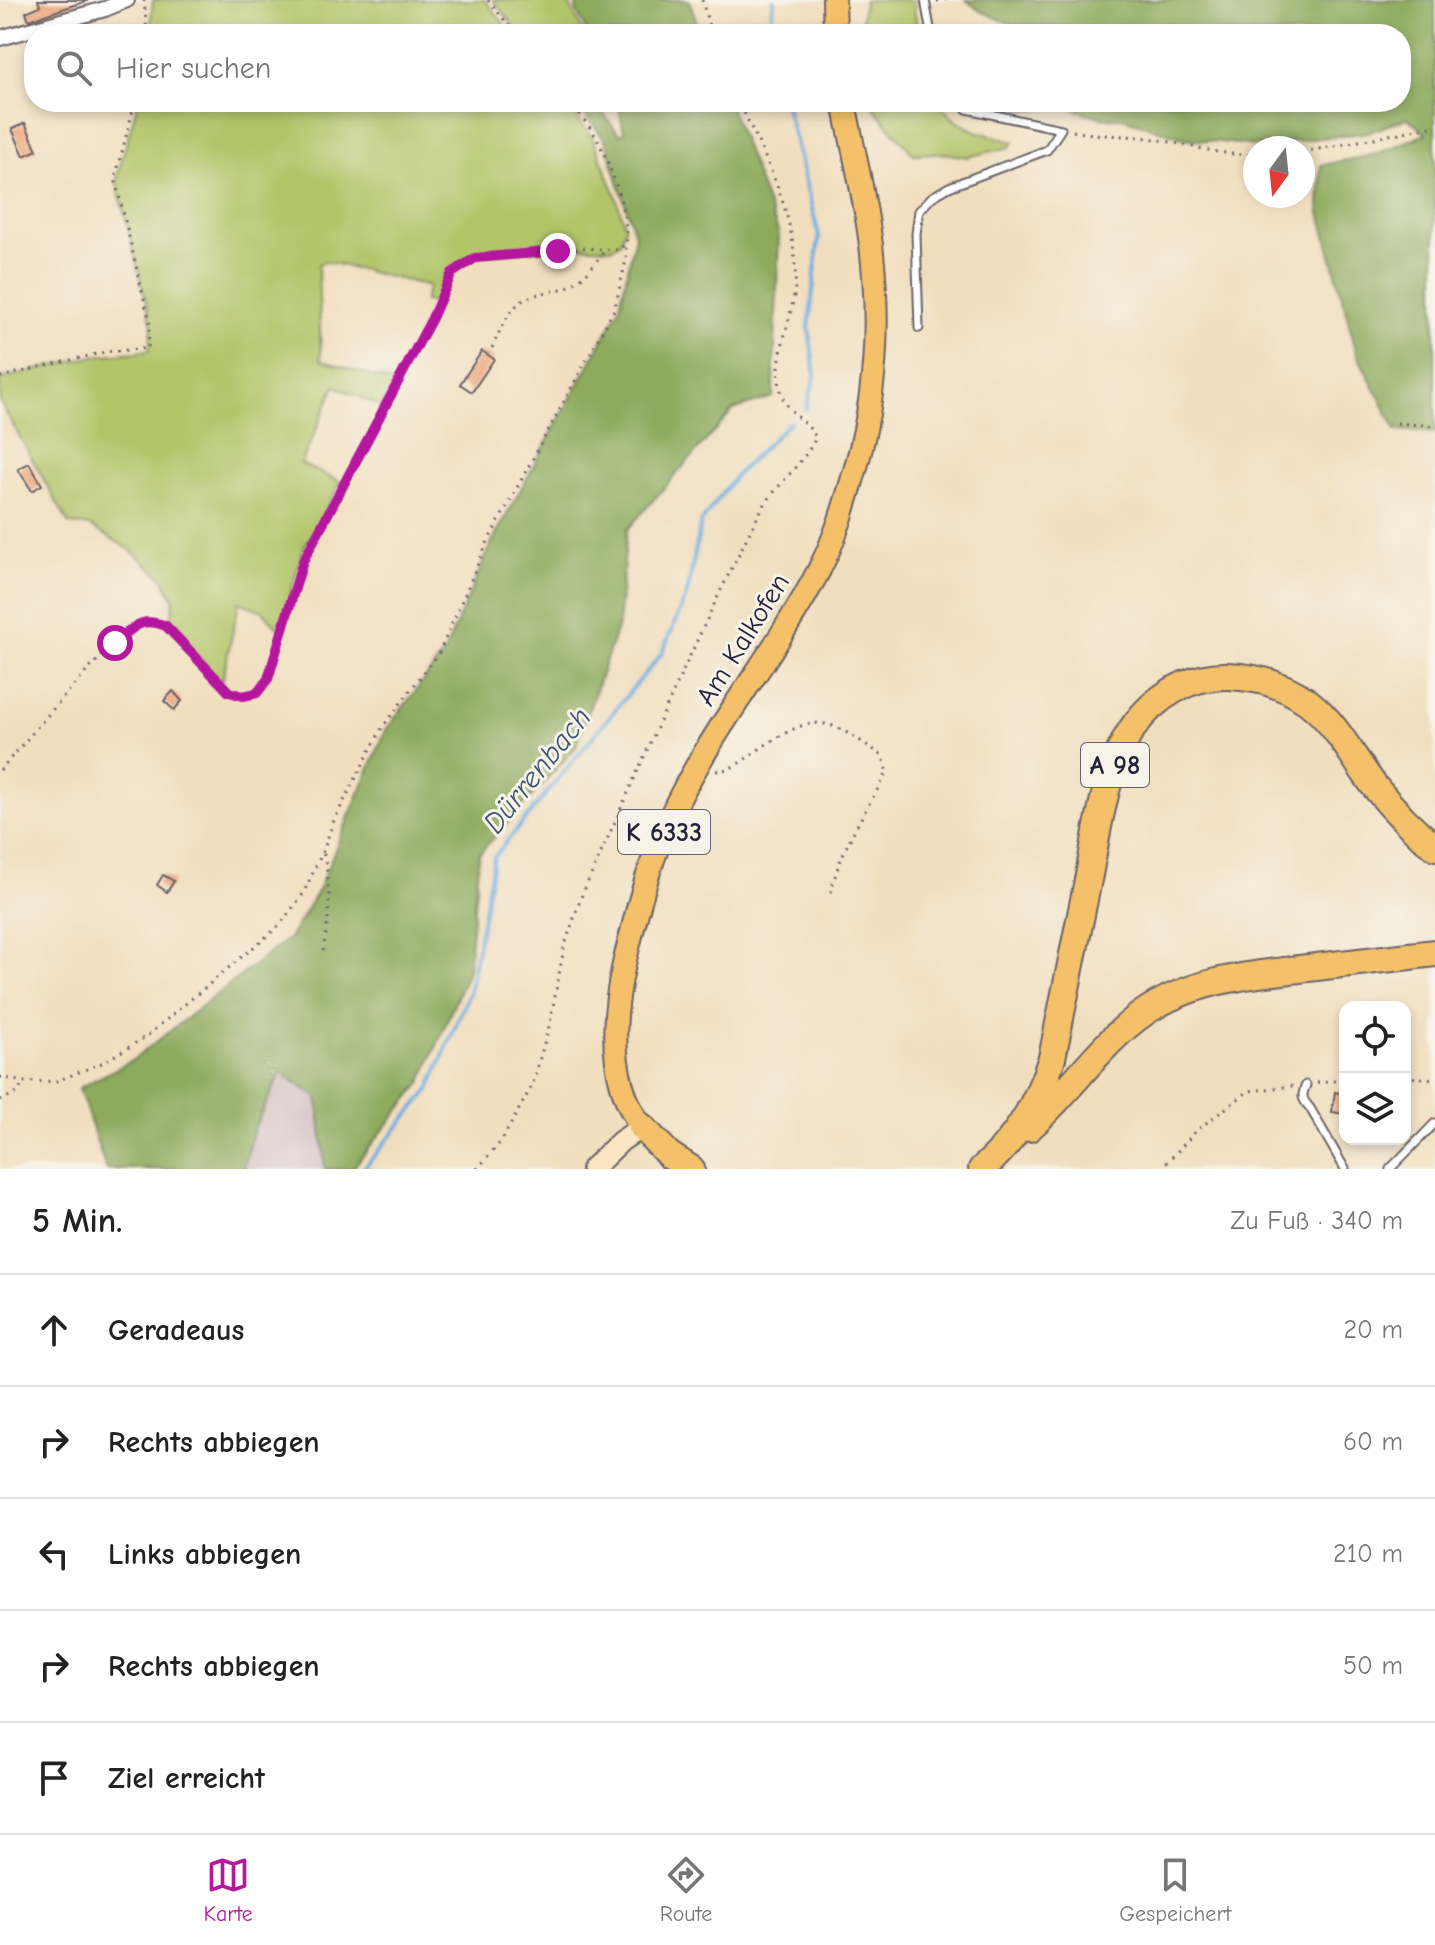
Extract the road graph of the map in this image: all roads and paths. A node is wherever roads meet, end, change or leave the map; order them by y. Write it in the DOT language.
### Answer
graph roads {
  1 [pos="127,0"];
  2 [pos="144,0"];
  3 [pos="488,0"];
  4 [pos="702,0"];
  5 [pos="834,0"];
  6 [pos="925,0"];
  7 [pos="51,24"];
  8 [pos="146,24"];
  9 [pos="508,24"];
  10 [pos="708,24"];
  11 [pos="835,24"];
  12 [pos="929,24"];
  13 [pos="24,31"];
  14 [pos="0,38"];
  15 [pos="132,112"];
  16 [pos="577,112"];
  17 [pos="744,112"];
  18 [pos="846,112"];
  19 [pos="981,112"];
  20 [pos="1435,126"];
  21 [pos="1061,129"];
  22 [pos="1315,150"];
  23 [pos="1243,155"];
  24 [pos="626,244"];
  25 [pos="604,251"];
  26 [pos="919,328"];
  27 [pos="492,348"];
  28 [pos="0,377"];
  29 [pos="1397,423"];
  30 [pos="1435,426"];
  31 [pos="697,768"];
  32 [pos="0,770"];
  33 [pos="1435,847"];
  34 [pos="323,851"];
  35 [pos="830,897"];
  36 [pos="323,951"];
  37 [pos="1435,953"];
  38 [pos="0,1077"];
  39 [pos="1411,1077"];
  40 [pos="1435,1079"];
  41 [pos="1339,1081"];
  42 [pos="23,1082"];
  43 [pos="1306,1085"];
  44 [pos="0,1100"];
  45 [pos="1435,1123"];
  46 [pos="642,1127"];
  47 [pos="1002,1152"];
  48 [pos="477,1169"];
  49 [pos="592,1169"];
  50 [pos="691,1169"];
  51 [pos="982,1169"];
  52 [pos="1161,1169"];
  53 [pos="1345,1169"];
  54 [pos="1390,1169"];
  1 -- 7 [label="street"];
  2 -- 8 [label="path"];
  3 -- 9 [label="path"];
  4 -- 10 [label="path"];
  5 -- 11 [label="main road"];
  6 -- 12 [label="lane"];
  13 -- 14 [label="street"];
  15 -- 28 [label="path"];
  16 -- 24 [label="path"];
  17 -- 48 [label="path"];
  18 -- 31 [label="main road, Am Kalkofen / K 6333"];
  19 -- 21 [label="lane"];
  20 -- 22 [label="path"];
  21 -- 23 [label="path"];
  21 -- 26 [label="lane"];
  24 -- 25 [label="path"];
  24 -- 34 [label="path"];
  25 -- 27 [label="path"];
  25 -- 32 [label="path"];
  29 -- 30 [label="path"];
  31 -- 35 [label="path"];
  31 -- 46 [label="main road, Am Kalkofen / K 6333"];
  33 -- 47 [label="highway, A 98"];
  34 -- 36 [label="path"];
  34 -- 42 [label="path"];
  37 -- 47 [label="highway, A 98"];
  38 -- 42 [label="path"];
  39 -- 40 [label="path"];
  41 -- 43 [label="path"];
  42 -- 44 [label="path"];
  43 -- 52 [label="path"];
  43 -- 53 [label="lane"];
  45 -- 54 [label="lane"];
  46 -- 49 [label="street"];
  46 -- 50 [label="highway"];
  47 -- 51 [label="highway, A 98"];
}
